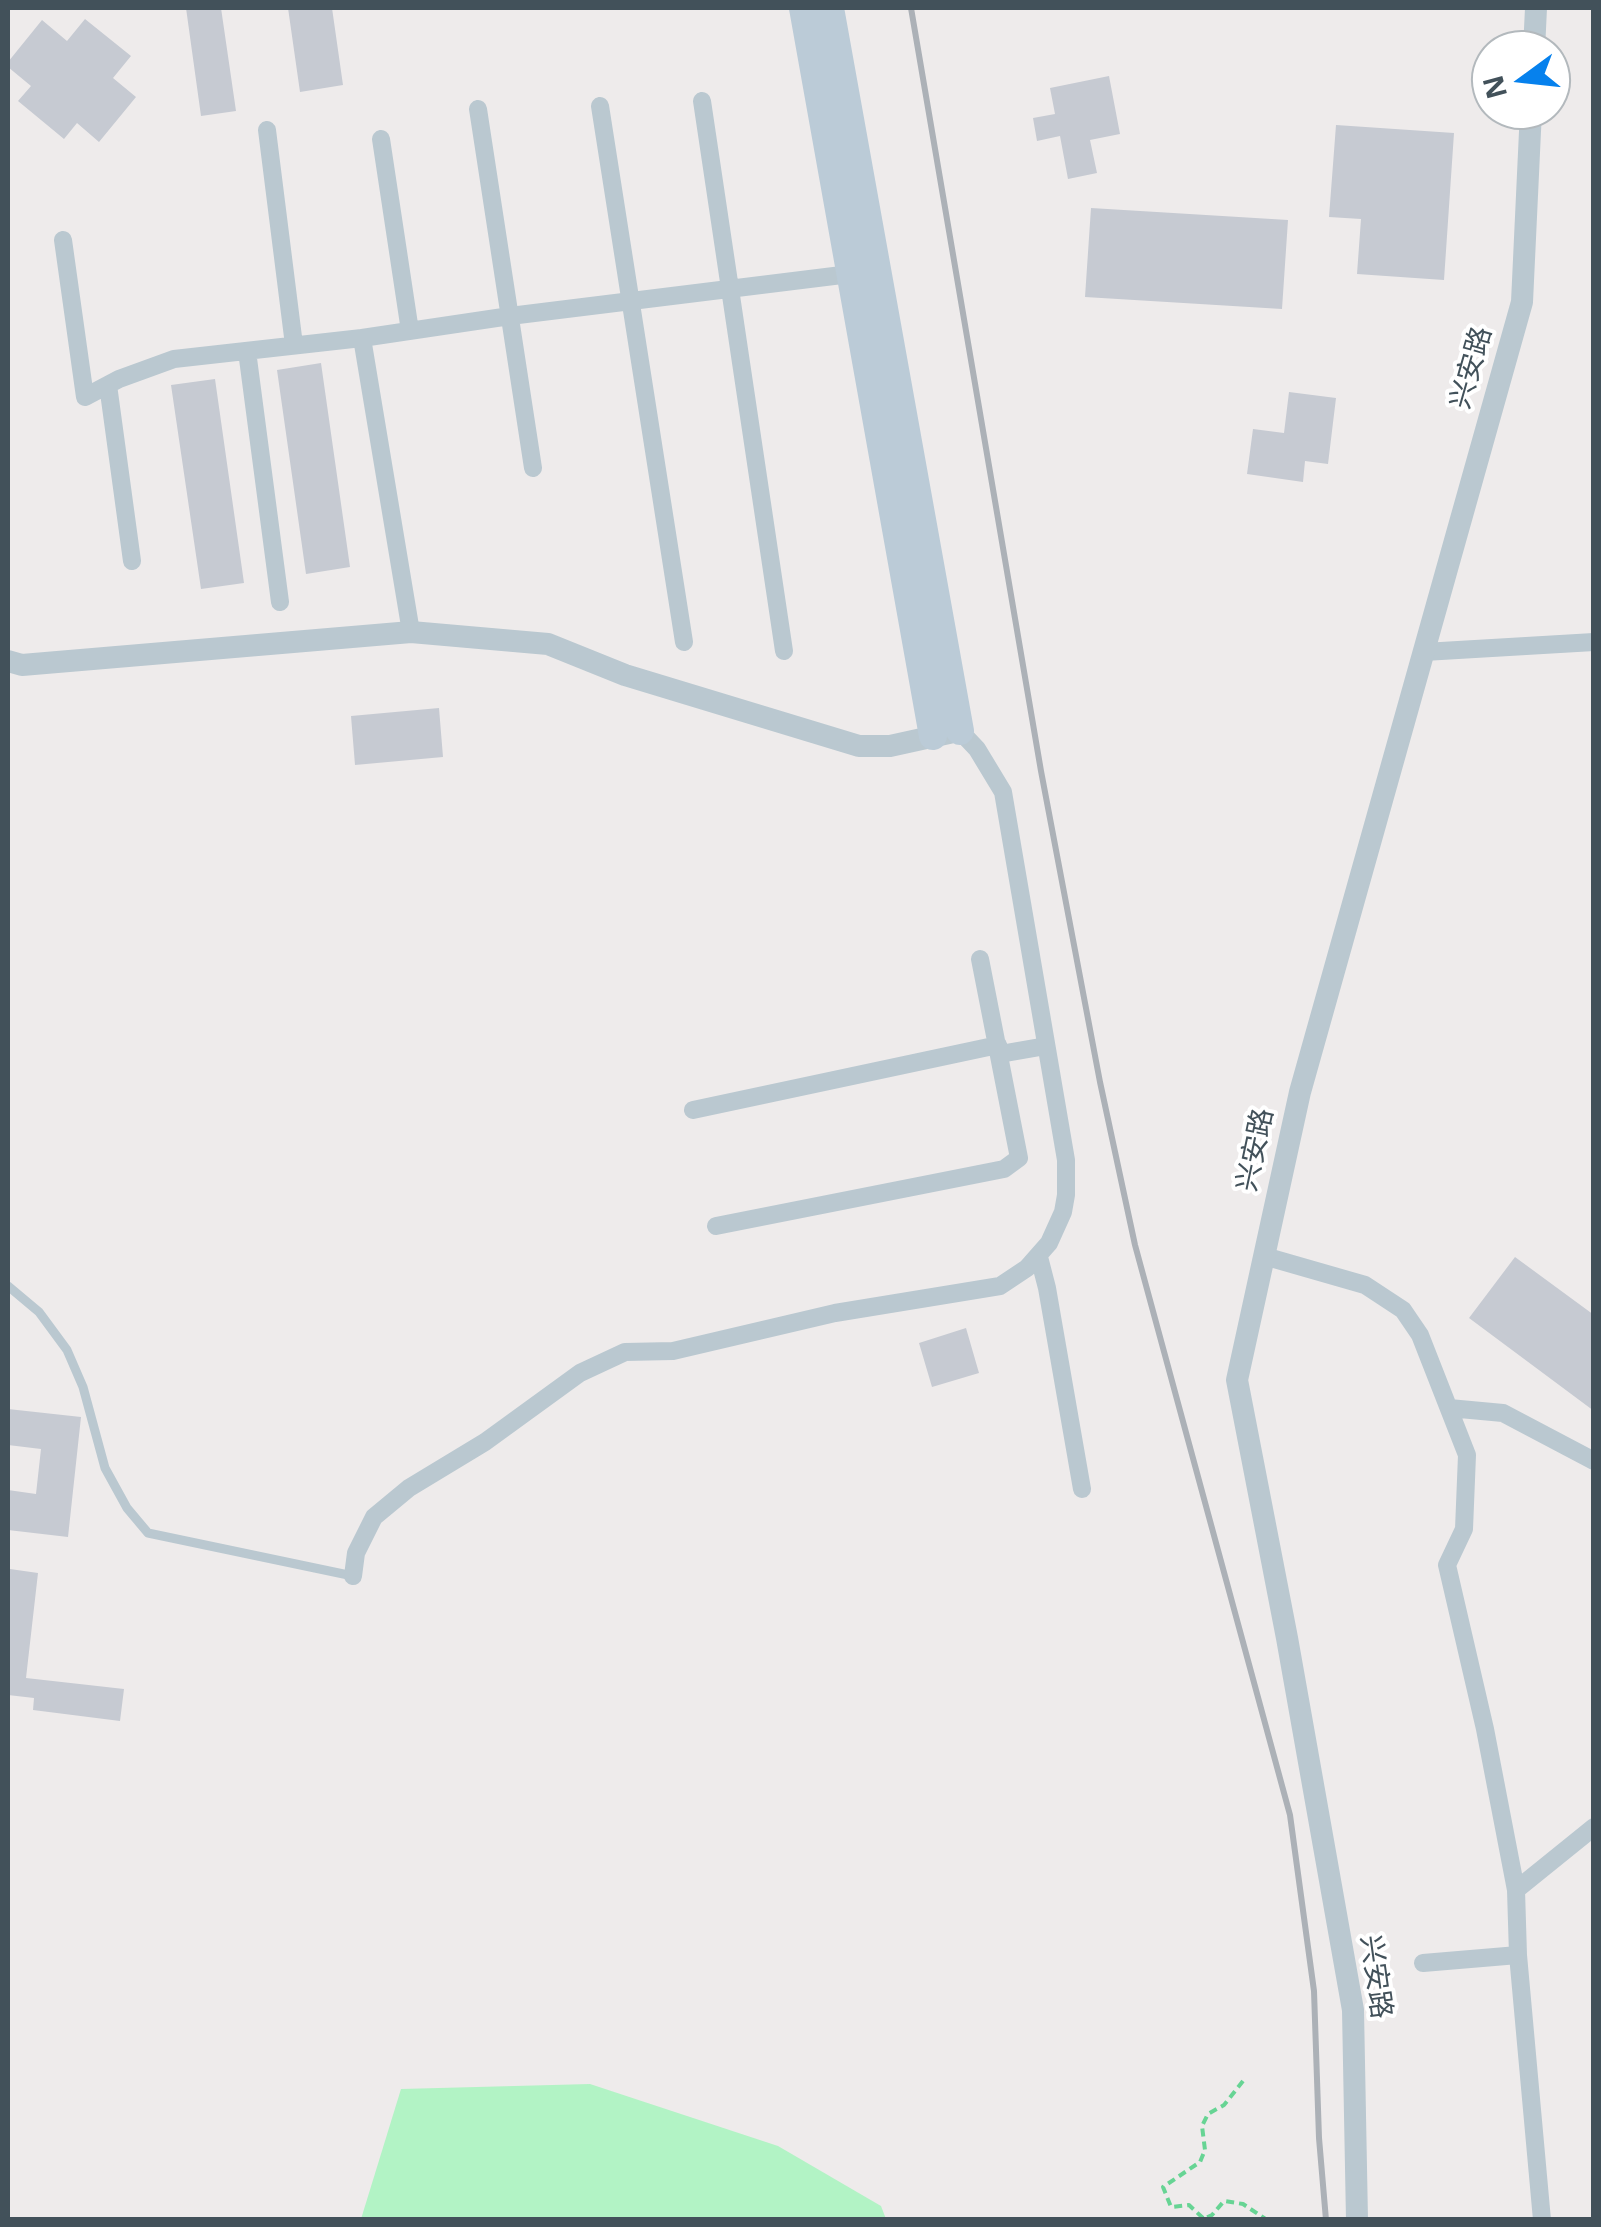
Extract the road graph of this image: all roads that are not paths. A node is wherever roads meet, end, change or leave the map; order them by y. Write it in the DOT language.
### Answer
graph roads {
  1 [pos="803,8"];
  2 [pos="830,8"];
  3 [pos="702,101"];
  4 [pos="600,106"];
  5 [pos="478,109"];
  6 [pos="267,130"];
  7 [pos="1530,130"];
  8 [pos="381,139"];
  9 [pos="62,240"];
  10 [pos="850,274"];
  11 [pos="730,289"];
  12 [pos="630,301"];
  13 [pos="510,316"];
  14 [pos="410,331"];
  15 [pos="362,338"];
  16 [pos="294,346"];
  17 [pos="247,351"];
  18 [pos="108,385"];
  19 [pos="534,468"];
  20 [pos="132,561"];
  21 [pos="280,602"];
  22 [pos="411,632"];
  23 [pos="684,642"];
  24 [pos="1594,642"];
  25 [pos="784,651"];
  26 [pos="1424,652"];
  27 [pos="8,661"];
  28 [pos="946,734"];
  29 [pos="980,959"];
  30 [pos="1046,1046"];
  31 [pos="999,1050"];
  32 [pos="693,1110"];
  33 [pos="716,1226"];
  34 [pos="1264,1256"];
  35 [pos="1038,1257"];
  36 [pos="8,1286"];
  37 [pos="1448,1408"];
  38 [pos="1594,1461"];
  39 [pos="1082,1489"];
  40 [pos="352,1576"];
  41 [pos="1594,1827"];
  42 [pos="1516,1890"];
  43 [pos="1518,1955"];
  44 [pos="1423,1963"];
  45 [pos="1357,2220"];
  46 [pos="1542,2220"];
  1 -- 10 [label="main road"];
  2 -- 28 [label="main road"];
  3 -- 11 [label="street"];
  4 -- 12 [label="street"];
  5 -- 13 [label="street"];
  6 -- 16 [label="street"];
  7 -- 26 [label="street, 兴安路"];
  8 -- 14 [label="street"];
  9 -- 18 [label="street"];
  10 -- 11 [label="street"];
  10 -- 28 [label="main road"];
  11 -- 12 [label="street"];
  11 -- 25 [label="street"];
  12 -- 13 [label="street"];
  12 -- 23 [label="street"];
  13 -- 14 [label="street"];
  13 -- 19 [label="street"];
  14 -- 15 [label="street"];
  15 -- 16 [label="street"];
  15 -- 22 [label="street"];
  16 -- 17 [label="street"];
  17 -- 18 [label="street"];
  17 -- 21 [label="street"];
  18 -- 20 [label="street"];
  22 -- 27 [label="street"];
  22 -- 28 [label="street"];
  24 -- 26 [label="street"];
  26 -- 34 [label="street, 兴安路"];
  28 -- 30 [label="street"];
  29 -- 31 [label="street"];
  30 -- 31 [label="street"];
  30 -- 35 [label="street"];
  31 -- 32 [label="street"];
  31 -- 33 [label="street"];
  34 -- 37 [label="street"];
  34 -- 45 [label="street, 兴安路"];
  35 -- 39 [label="street"];
  35 -- 40 [label="street"];
  36 -- 40 [label="lane"];
  37 -- 38 [label="street"];
  37 -- 42 [label="street"];
  41 -- 42 [label="street"];
  42 -- 43 [label="street"];
  43 -- 44 [label="street"];
  43 -- 46 [label="street"];
}
